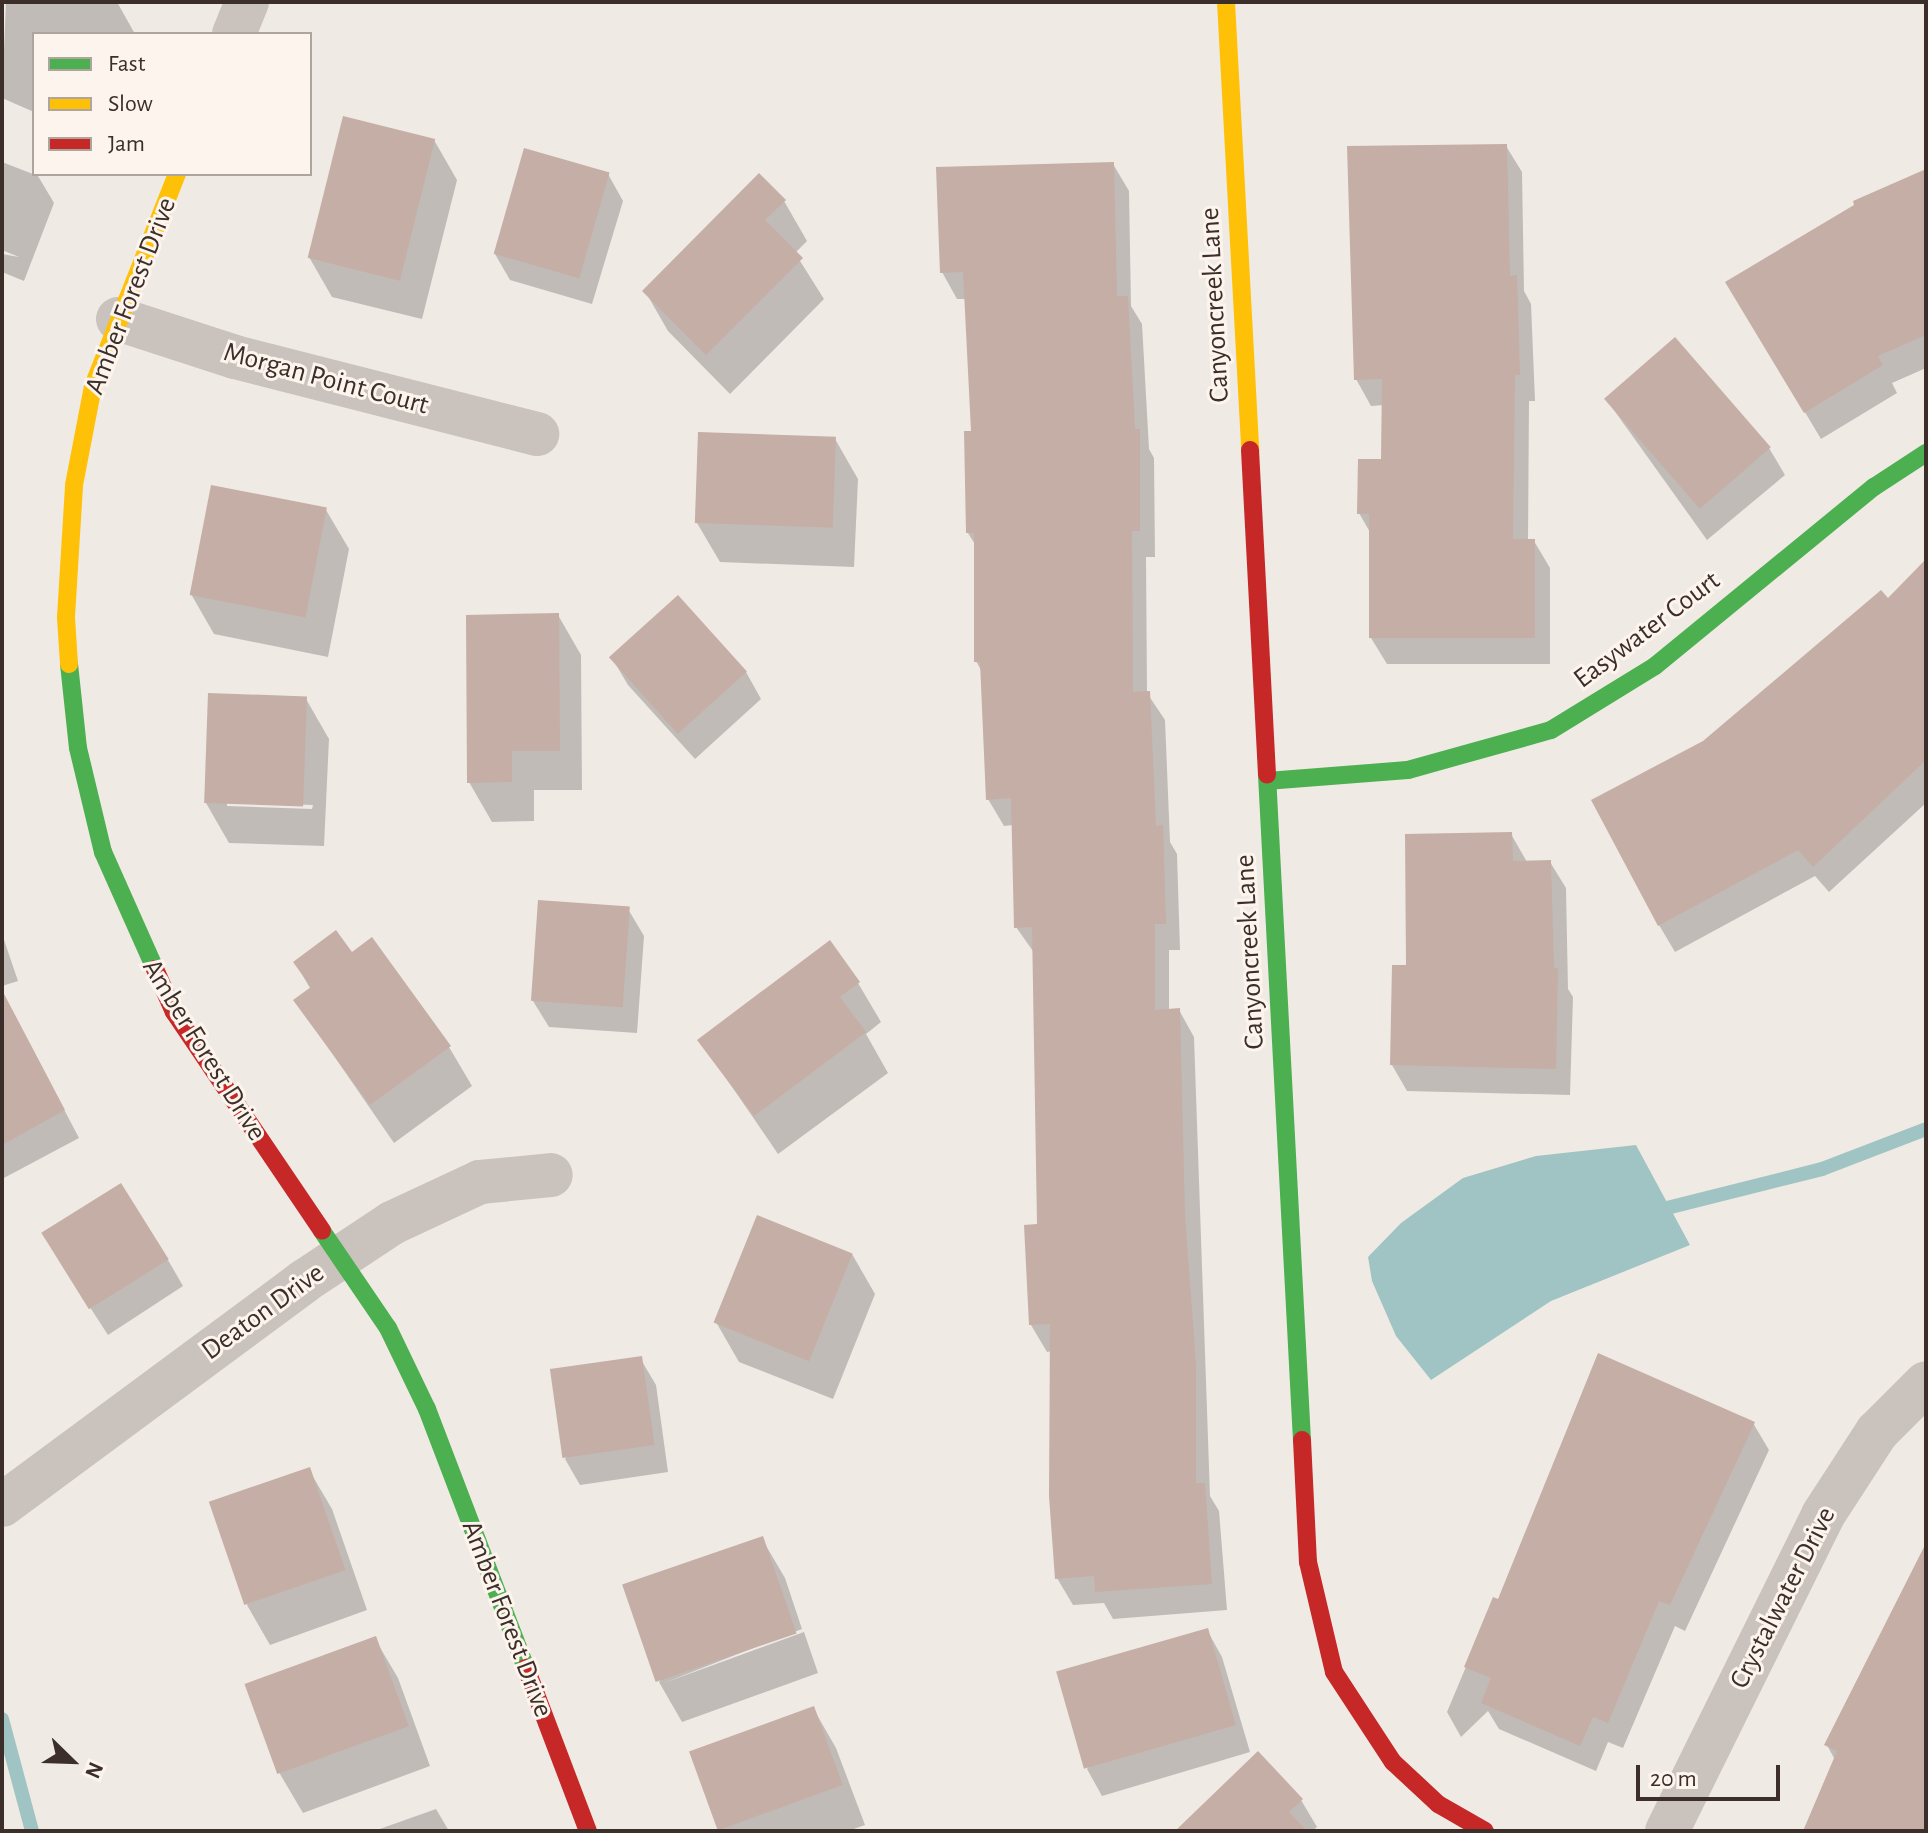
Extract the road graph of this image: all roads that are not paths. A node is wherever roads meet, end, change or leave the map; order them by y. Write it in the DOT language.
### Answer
graph roads {
  1 [pos="247,2"];
  2 [pos="1226,2"];
  3 [pos="235,32"];
  4 [pos="176,176"];
  5 [pos="118,319"];
  6 [pos="537,434"];
  7 [pos="1926,453"];
  8 [pos="1268,781"];
  9 [pos="551,1175"];
  10 [pos="340,1256"];
  11 [pos="1926,1383"];
  12 [pos="2,1505"];
  13 [pos="588,1831"];
  14 [pos="1485,1831"];
  15 [pos="1667,1831"];
  1 -- 3 [label="street"];
  2 -- 8 [label="street, Canyoncreek Lane"];
  4 -- 5 [label="street, Amber Forest Drive"];
  5 -- 6 [label="street, Morgan Point Court"];
  5 -- 10 [label="street, Amber Forest Drive"];
  7 -- 8 [label="street, Easywater Court"];
  8 -- 14 [label="street, Canyoncreek Lane"];
  9 -- 10 [label="street, Deaton Drive"];
  10 -- 12 [label="street, Deaton Drive"];
  10 -- 13 [label="street, Amber Forest Drive"];
  11 -- 15 [label="street, Crystalwater Drive"];
}
